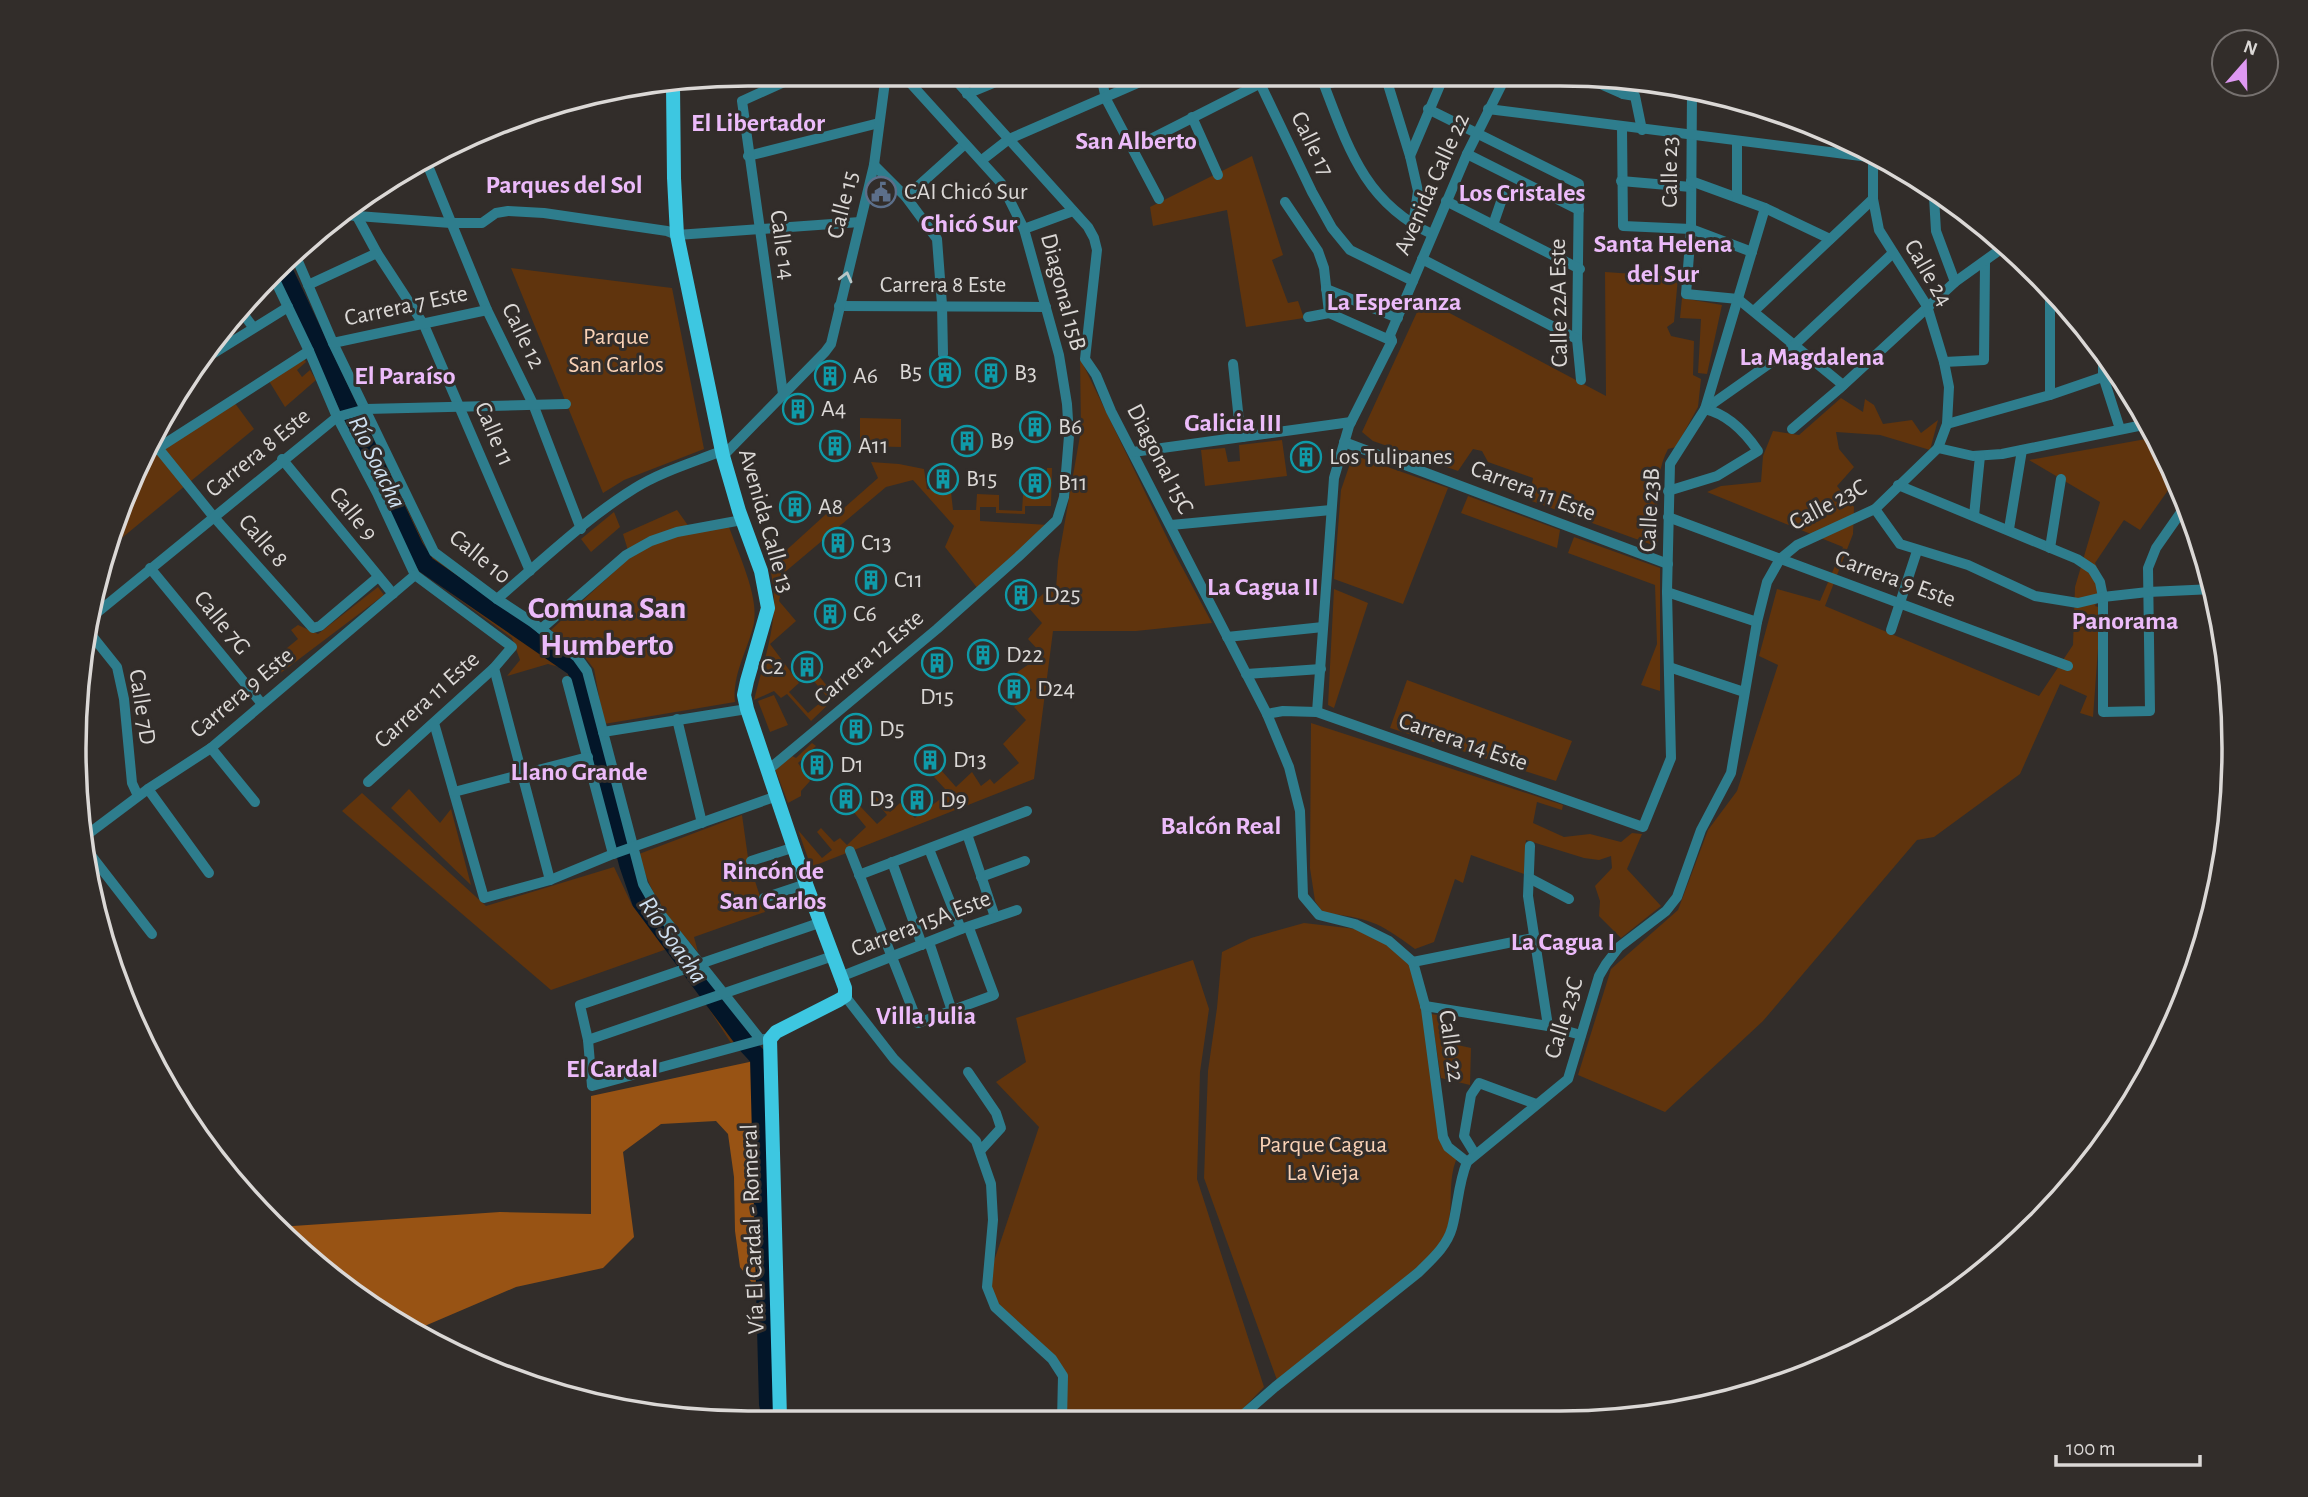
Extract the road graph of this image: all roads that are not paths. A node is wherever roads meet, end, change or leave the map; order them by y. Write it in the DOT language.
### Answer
graph roads {
  1 [pos="775,86"];
  2 [pos="884,86"];
  3 [pos="913,86"];
  4 [pos="960,86"];
  5 [pos="986,86"];
  6 [pos="1103,86"];
  7 [pos="1133,86"];
  8 [pos="1248,86"];
  9 [pos="1262,86"];
  10 [pos="1324,86"];
  11 [pos="1388,86"];
  12 [pos="1439,86"];
  13 [pos="1501,86"];
  14 [pos="1611,88"];
  15 [pos="1627,89"];
  16 [pos="673,90"];
  17 [pos="967,94"];
  18 [pos="1629,95"];
  19 [pos="1106,99"];
  20 [pos="1692,99"];
  21 [pos="1428,109"];
  22 [pos="1488,109"];
  23 [pos="1192,117"];
  24 [pos="879,123"];
  25 [pos="1622,128"];
  26 [pos="1642,130"];
  27 [pos="1476,135"];
  28 [pos="1690,136"];
  29 [pos="1009,139"];
  30 [pos="1737,142"];
  31 [pos="965,144"];
  32 [pos="1133,148"];
  33 [pos="1467,154"];
  34 [pos="748,156"];
  35 [pos="1410,156"];
  36 [pos="1857,156"];
  37 [pos="982,160"];
  38 [pos="1871,164"];
  39 [pos="874,165"];
  40 [pos="429,169"];
  41 [pos="1218,175"];
  42 [pos="1621,181"];
  43 [pos="1691,184"];
  44 [pos="1503,196"];
  45 [pos="906,197"];
  46 [pos="1737,197"];
  47 [pos="1158,199"];
  48 [pos="1873,200"];
  49 [pos="1446,201"];
  50 [pos="1285,202"];
  51 [pos="1934,202"];
  52 [pos="1765,208"];
  53 [pos="1579,209"];
  54 [pos="1073,211"];
  55 [pos="357,214"];
  56 [pos="353,217"];
  57 [pos="860,222"];
  58 [pos="451,223"];
  59 [pos="1493,225"];
  60 [pos="1413,226"];
  61 [pos="759,229"];
  62 [pos="1024,229"];
  63 [pos="1691,229"];
  64 [pos="1432,234"];
  65 [pos="677,235"];
  66 [pos="1830,239"];
  67 [pos="1752,252"];
  68 [pos="1998,252"];
  69 [pos="377,253"];
  70 [pos="1893,253"];
  71 [pos="1422,259"];
  72 [pos="299,263"];
  73 [pos="1984,263"];
  74 [pos="1580,269"];
  75 [pos="1413,281"];
  76 [pos="1955,282"];
  77 [pos="277,283"];
  78 [pos="308,285"];
  79 [pos="1326,289"];
  80 [pos="1738,299"];
  81 [pos="2050,303"];
  82 [pos="942,305"];
  83 [pos="839,306"];
  84 [pos="1927,306"];
  85 [pos="288,307"];
  86 [pos="1046,307"];
  87 [pos="487,310"];
  88 [pos="1754,311"];
  89 [pos="1329,313"];
  90 [pos="1308,317"];
  91 [pos="245,318"];
  92 [pos="1398,318"];
  93 [pos="424,325"];
  94 [pos="253,327"];
  95 [pos="228,339"];
  96 [pos="1577,339"];
  97 [pos="1392,341"];
  98 [pos="333,343"];
  99 [pos="1794,345"];
  100 [pos="309,351"];
  101 [pos="943,354"];
  102 [pos="1944,362"];
  103 [pos="1233,364"];
  104 [pos="2103,370"];
  105 [pos="2107,375"];
  106 [pos="2103,376"];
  107 [pos="1581,380"];
  108 [pos="1843,385"];
  109 [pos="783,394"];
  110 [pos="2050,395"];
  111 [pos="533,404"];
  112 [pos="566,404"];
  113 [pos="460,408"];
  114 [pos="366,409"];
  115 [pos="1705,409"];
  116 [pos="337,416"];
  117 [pos="1352,422"];
  118 [pos="1947,424"];
  119 [pos="2138,426"];
  120 [pos="1792,429"];
  121 [pos="2120,429"];
  122 [pos="1243,437"];
  123 [pos="1344,442"];
  124 [pos="158,448"];
  125 [pos="1938,448"];
  126 [pos="2022,450"];
  127 [pos="156,451"];
  128 [pos="1133,452"];
  129 [pos="723,456"];
  130 [pos="1980,456"];
  131 [pos="282,459"];
  132 [pos="2061,479"];
  133 [pos="1898,485"];
  134 [pos="1668,491"];
  135 [pos="1875,509"];
  136 [pos="1331,510"];
  137 [pos="2179,515"];
  138 [pos="213,516"];
  139 [pos="1974,516"];
  140 [pos="1668,517"];
  141 [pos="742,520"];
  142 [pos="1057,520"];
  143 [pos="1171,525"];
  144 [pos="581,529"];
  145 [pos="2009,530"];
  146 [pos="2050,548"];
  147 [pos="1917,551"];
  148 [pos="1780,559"];
  149 [pos="1668,564"];
  150 [pos="150,568"];
  151 [pos="530,571"];
  152 [pos="415,575"];
  153 [pos="378,577"];
  154 [pos="2203,590"];
  155 [pos="1667,592"];
  156 [pos="2148,592"];
  157 [pos="393,594"];
  158 [pos="2103,597"];
  159 [pos="497,599"];
  160 [pos="1900,602"];
  161 [pos="100,610"];
  162 [pos="1757,622"];
  163 [pos="1323,627"];
  164 [pos="541,629"];
  165 [pos="1891,630"];
  166 [pos="1227,637"];
  167 [pos="95,639"];
  168 [pos="2068,666"];
  169 [pos="1669,667"];
  170 [pos="494,668"];
  171 [pos="1321,669"];
  172 [pos="1246,674"];
  173 [pos="567,681"];
  174 [pos="1744,692"];
  175 [pos="262,704"];
  176 [pos="747,709"];
  177 [pos="1317,712"];
  178 [pos="1267,714"];
  179 [pos="677,719"];
  180 [pos="434,723"];
  181 [pos="603,732"];
  182 [pos="211,748"];
  183 [pos="588,757"];
  184 [pos="768,770"];
  185 [pos="522,774"];
  186 [pos="368,782"];
  187 [pos="143,792"];
  188 [pos="454,792"];
  189 [pos="777,796"];
  190 [pos="255,802"];
  191 [pos="1027,811"];
  192 [pos="702,823"];
  193 [pos="1643,827"];
  194 [pos="91,832"];
  195 [pos="967,834"];
  196 [pos="1530,846"];
  197 [pos="795,847"];
  198 [pos="929,849"];
  199 [pos="624,851"];
  200 [pos="850,851"];
  201 [pos="751,860"];
  202 [pos="95,861"];
  203 [pos="892,862"];
  204 [pos="1025,862"];
  205 [pos="209,873"];
  206 [pos="859,875"];
  207 [pos="981,877"];
  208 [pos="1529,878"];
  209 [pos="550,880"];
  210 [pos="806,884"];
  211 [pos="764,898"];
  212 [pos="1569,899"];
  213 [pos="1017,910"];
  214 [pos="995,917"];
  215 [pos="822,922"];
  216 [pos="965,929"];
  217 [pos="152,934"];
  218 [pos="1533,937"];
  219 [pos="925,943"];
  220 [pos="833,956"];
  221 [pos="891,957"];
  222 [pos="1413,962"];
  223 [pos="692,966"];
  224 [pos="840,977"];
  225 [pos="715,996"];
  226 [pos="845,996"];
  227 [pos="1425,1006"];
  228 [pos="952,1011"];
  229 [pos="1548,1026"];
  230 [pos="1581,1035"];
  231 [pos="588,1040"];
  232 [pos="761,1040"];
  233 [pos="968,1073"];
  234 [pos="1536,1104"];
  235 [pos="980,1151"];
  236 [pos="1475,1154"];
  237 [pos="1466,1163"];
  238 [pos="780,1411"];
  239 [pos="1062,1411"];
  240 [pos="1247,1411"];
  1 -- 34 [label="street, Calle 14"];
  2 -- 24 [label="street, Calle 15"];
  3 -- 31 [label="street, Diagonal 15B"];
  4 -- 17 [label="street, Diagonal 15C"];
  5 -- 17 [label="street"];
  6 -- 19 [label="street"];
  7 -- 19 [label="street"];
  8 -- 23 [label="street"];
  9 -- 75 [label="street, Calle 17"];
  10 -- 60 [label="street"];
  11 -- 35 [label="street"];
  12 -- 21 [label="street"];
  13 -- 22 [label="street, Avenida Calle 22"];
  14 -- 18 [label="street"];
  15 -- 18 [label="street"];
  16 -- 65 [label="main road, Avenida Calle 13"];
  17 -- 29 [label="street, Diagonal 15C"];
  18 -- 26 [label="street"];
  19 -- 29 [label="street"];
  19 -- 32 [label="street"];
  20 -- 28 [label="street, Calle 23"];
  21 -- 27 [label="street"];
  21 -- 35 [label="street"];
  22 -- 25 [label="street"];
  22 -- 27 [label="street, Avenida Calle 22"];
  23 -- 32 [label="street"];
  23 -- 41 [label="street"];
  24 -- 34 [label="street"];
  24 -- 39 [label="street, Calle 15"];
  25 -- 26 [label="street"];
  25 -- 42 [label="street"];
  26 -- 28 [label="street"];
  27 -- 33 [label="street, Avenida Calle 22"];
  27 -- 53 [label="street, Calle 22A Este"];
  28 -- 30 [label="street"];
  28 -- 43 [label="street, Calle 23"];
  29 -- 37 [label="street"];
  29 -- 54 [label="street, Diagonal 15C"];
  30 -- 36 [label="street"];
  30 -- 46 [label="street"];
  31 -- 37 [label="street, Diagonal 15B"];
  31 -- 45 [label="street"];
  32 -- 47 [label="street"];
  33 -- 49 [label="street, Avenida Calle 22"];
  33 -- 53 [label="street"];
  34 -- 61 [label="street, Calle 14"];
  35 -- 60 [label="street"];
  37 -- 62 [label="street, Diagonal 15B"];
  38 -- 48 [label="street, Calle 24"];
  39 -- 45 [label="street"];
  39 -- 57 [label="street, Calle 15"];
  40 -- 58 [label="street, Calle 12"];
  42 -- 43 [label="street"];
  42 -- 63 [label="street"];
  43 -- 46 [label="street"];
  43 -- 63 [label="street, Calle 23"];
  44 -- 59 [label="street"];
  45 -- 82 [label="street"];
  46 -- 52 [label="street"];
  48 -- 66 [label="street"];
  48 -- 70 [label="street, Calle 24"];
  49 -- 59 [label="street"];
  49 -- 64 [label="street, Avenida Calle 22"];
  50 -- 79 [label="street"];
  51 -- 76 [label="street"];
  52 -- 66 [label="street"];
  52 -- 67 [label="street, Calle 23B"];
  53 -- 74 [label="street, Calle 22A Este"];
  54 -- 62 [label="street"];
  54 -- 128 [label="street, Diagonal 15C"];
  55 -- 58 [label="street"];
  56 -- 69 [label="street, Calle 11"];
  57 -- 61 [label="street"];
  83 -- 57 [label="street, Calle 15, one-way"];
  58 -- 65 [label="street"];
  58 -- 87 [label="street, Calle 12"];
  59 -- 74 [label="street"];
  60 -- 64 [label="street"];
  61 -- 65 [label="street"];
  61 -- 109 [label="street, Calle 14"];
  62 -- 86 [label="street, Diagonal 15B"];
  63 -- 67 [label="street"];
  63 -- 80 [label="street, Calle 23"];
  64 -- 71 [label="street, Avenida Calle 22"];
  65 -- 129 [label="main road, Avenida Calle 13"];
  66 -- 88 [label="street"];
  67 -- 80 [label="street, Calle 23B"];
  68 -- 73 [label="street"];
  69 -- 78 [label="street"];
  69 -- 93 [label="street, Calle 11"];
  70 -- 84 [label="street, Calle 24"];
  70 -- 99 [label="street"];
  71 -- 75 [label="street, Avenida Calle 22"];
  71 -- 96 [label="street"];
  72 -- 78 [label="street, Calle 10"];
  73 -- 76 [label="street"];
  73 -- 102 [label="street"];
  74 -- 96 [label="street, Calle 22A Este"];
  75 -- 92 [label="street, Avenida Calle 22"];
  76 -- 84 [label="street"];
  77 -- 85 [label="street"];
  78 -- 98 [label="street, Calle 10"];
  79 -- 89 [label="street"];
  79 -- 92 [label="street"];
  80 -- 88 [label="street"];
  80 -- 115 [label="street, Calle 23B"];
  81 -- 110 [label="street"];
  82 -- 83 [label="street, Carrera 8 Este"];
  82 -- 86 [label="street, Carrera 8 Este"];
  82 -- 101 [label="street"];
  83 -- 109 [label="street, Calle 15"];
  84 -- 102 [label="street, Calle 24"];
  84 -- 108 [label="street"];
  85 -- 94 [label="street"];
  85 -- 100 [label="street"];
  86 -- 142 [label="street, Diagonal 15B"];
  87 -- 93 [label="street, Carrera 7 Este"];
  87 -- 111 [label="street, Calle 12"];
  88 -- 99 [label="street"];
  89 -- 90 [label="street"];
  89 -- 97 [label="street"];
  91 -- 94 [label="street"];
  92 -- 97 [label="street, Avenida Calle 22"];
  93 -- 98 [label="street, Carrera 7 Este"];
  93 -- 113 [label="street, Calle 11"];
  94 -- 95 [label="street"];
  96 -- 107 [label="street, Calle 22A Este"];
  97 -- 117 [label="street, Avenida Calle 22"];
  98 -- 114 [label="street, Calle 10"];
  99 -- 108 [label="street"];
  99 -- 115 [label="street"];
  100 -- 116 [label="street"];
  100 -- 124 [label="street"];
  102 -- 118 [label="street, Calle 24"];
  103 -- 122 [label="street"];
  104 -- 106 [label="street"];
  105 -- 106 [label="street"];
  106 -- 110 [label="street"];
  106 -- 121 [label="street"];
  108 -- 120 [label="street"];
  109 -- 129 [label="street"];
  110 -- 118 [label="street"];
  111 -- 112 [label="street, Carrera 8 Este"];
  111 -- 113 [label="street, Carrera 8 Este"];
  111 -- 144 [label="street, Calle 12"];
  113 -- 114 [label="street, Carrera 8 Este"];
  113 -- 151 [label="street, Calle 11"];
  114 -- 116 [label="street, Carrera 8 Este"];
  114 -- 159 [label="street, Calle 10"];
  115 -- 134 [label="street, Calle 23B"];
  115 -- 134 [label="street"];
  116 -- 131 [label="street, Carrera 8 Este"];
  116 -- 152 [label="street"];
  117 -- 122 [label="street"];
  117 -- 123 [label="street, Avenida Calle 22"];
  118 -- 125 [label="street, Calle 24"];
  119 -- 121 [label="street"];
  121 -- 126 [label="street"];
  122 -- 128 [label="street"];
  123 -- 136 [label="street, Avenida Calle 22"];
  123 -- 149 [label="street, Carrera 11 Este"];
  125 -- 130 [label="street"];
  125 -- 133 [label="street, Calle 23C"];
  126 -- 130 [label="street"];
  126 -- 145 [label="street"];
  127 -- 138 [label="street, Calle 8"];
  128 -- 143 [label="street, Diagonal 15C"];
  129 -- 141 [label="main road, Avenida Calle 13"];
  129 -- 144 [label="street"];
  130 -- 139 [label="street"];
  131 -- 138 [label="street, Carrera 8 Este"];
  131 -- 153 [label="street, Calle 9"];
  132 -- 146 [label="street"];
  133 -- 135 [label="street, Calle 23C"];
  133 -- 139 [label="street"];
  134 -- 140 [label="street, Calle 23B"];
  135 -- 147 [label="street"];
  135 -- 148 [label="street, Calle 23C"];
  136 -- 143 [label="street"];
  136 -- 163 [label="street, Avenida Calle 22"];
  137 -- 156 [label="street"];
  138 -- 150 [label="street, Carrera 8 Este"];
  138 -- 153 [label="street, Calle 8"];
  139 -- 145 [label="street"];
  140 -- 148 [label="street, Carrera 9 Este"];
  140 -- 149 [label="street, Calle 23B"];
  141 -- 164 [label="street"];
  141 -- 176 [label="main road, Avenida Calle 13"];
  142 -- 184 [label="street, Carrera 12 Este"];
  143 -- 166 [label="street, Diagonal 15C"];
  144 -- 151 [label="street"];
  145 -- 146 [label="street"];
  146 -- 158 [label="street"];
  147 -- 158 [label="street"];
  147 -- 160 [label="street"];
  148 -- 160 [label="street, Carrera 9 Este"];
  148 -- 162 [label="street, Calle 23C"];
  149 -- 155 [label="street, Calle 23B"];
  150 -- 161 [label="street, Carrera 8 Este"];
  150 -- 175 [label="street, Calle 7G"];
  151 -- 159 [label="street"];
  152 -- 157 [label="street, Carrera 9 Este"];
  152 -- 170 [label="street, Carrera 11 Este"];
  153 -- 157 [label="street, Calle 9"];
  154 -- 156 [label="street"];
  155 -- 162 [label="street"];
  155 -- 169 [label="street, Calle 23B"];
  156 -- 158 [label="street"];
  156 -- 158 [label="street"];
  157 -- 175 [label="street, Carrera 9 Este"];
  159 -- 164 [label="street, Calle 10"];
  160 -- 165 [label="street"];
  160 -- 168 [label="street, Carrera 9 Este"];
  162 -- 174 [label="street, Calle 23C"];
  163 -- 166 [label="street"];
  163 -- 171 [label="street, Avenida Calle 22"];
  164 -- 181 [label="street, Calle 10"];
  166 -- 172 [label="street, Diagonal 15C"];
  167 -- 187 [label="street, Calle 7D"];
  169 -- 174 [label="street"];
  169 -- 193 [label="street, Calle 23B"];
  170 -- 180 [label="street, Carrera 11 Este"];
  170 -- 185 [label="street"];
  171 -- 172 [label="street"];
  171 -- 177 [label="street, Avenida Calle 22"];
  172 -- 178 [label="street, Diagonal 15C"];
  173 -- 183 [label="street, Calle 10"];
  174 -- 230 [label="street, Calle 23C"];
  175 -- 182 [label="street, Carrera 9 Este"];
  176 -- 179 [label="street"];
  176 -- 184 [label="main road, Avenida Calle 13"];
  177 -- 178 [label="street, Carrera 14 Este"];
  177 -- 193 [label="street, Carrera 14 Este"];
  178 -- 222 [label="street, Diagonal 15C"];
  179 -- 181 [label="street"];
  179 -- 192 [label="street"];
  180 -- 186 [label="street, Carrera 11 Este"];
  180 -- 188 [label="street"];
  181 -- 199 [label="street, Calle 10"];
  182 -- 187 [label="street, Carrera 9 Este"];
  182 -- 190 [label="street"];
  183 -- 185 [label="street"];
  183 -- 199 [label="street, Calle 10"];
  184 -- 189 [label="main road, Avenida Calle 13"];
  185 -- 188 [label="street"];
  185 -- 209 [label="street"];
  187 -- 194 [label="street, Carrera 9 Este"];
  187 -- 205 [label="street, Calle 7D"];
  188 -- 209 [label="street"];
  189 -- 192 [label="street"];
  189 -- 197 [label="main road, Avenida Calle 13"];
  191 -- 195 [label="street"];
  192 -- 199 [label="street"];
  195 -- 198 [label="street"];
  195 -- 207 [label="street"];
  196 -- 208 [label="street"];
  197 -- 201 [label="street"];
  197 -- 210 [label="main road, Avenida Calle 13"];
  198 -- 203 [label="street"];
  198 -- 216 [label="street"];
  199 -- 209 [label="street"];
  199 -- 223 [label="street, Calle 10"];
  200 -- 206 [label="street"];
  202 -- 217 [label="street"];
  203 -- 206 [label="street"];
  203 -- 219 [label="street"];
  204 -- 207 [label="street"];
  206 -- 221 [label="street"];
  207 -- 214 [label="street"];
  208 -- 212 [label="street"];
  208 -- 218 [label="street"];
  210 -- 211 [label="street"];
  210 -- 215 [label="main road, Avenida Calle 13"];
  213 -- 214 [label="street, Carrera 15A Este"];
  214 -- 216 [label="street, Carrera 15A Este"];
  215 -- 220 [label="main road, Avenida Calle 13"];
  215 -- 223 [label="street"];
  216 -- 219 [label="street, Carrera 15A Este"];
  216 -- 228 [label="street"];
  218 -- 222 [label="street"];
  218 -- 229 [label="street"];
  219 -- 221 [label="street, Carrera 15A Este"];
  219 -- 228 [label="street"];
  220 -- 224 [label="main road, Avenida Calle 13"];
  220 -- 225 [label="street, Carrera 15A Este"];
  221 -- 224 [label="street, Carrera 15A Este"];
  221 -- 228 [label="street"];
  222 -- 227 [label="street, Calle 22"];
  223 -- 225 [label="street, Calle 10"];
  223 -- 231 [label="street"];
  224 -- 226 [label="main road, Avenida Calle 13"];
  225 -- 231 [label="street, Carrera 15A Este"];
  225 -- 232 [label="street, Calle 10"];
  226 -- 232 [label="main road"];
  226 -- 235 [label="street"];
  227 -- 229 [label="street"];
  227 -- 237 [label="street, Calle 22"];
  229 -- 230 [label="street"];
  230 -- 234 [label="street, Calle 23C"];
  231 -- 232 [label="street"];
  232 -- 238 [label="main road, Vía El Cardal - Romeral"];
  233 -- 235 [label="street"];
  234 -- 236 [label="street, Calle 23C"];
  234 -- 236 [label="street"];
  235 -- 239 [label="street"];
  236 -- 237 [label="street, Calle 23C"];
  237 -- 240 [label="street"];
}
